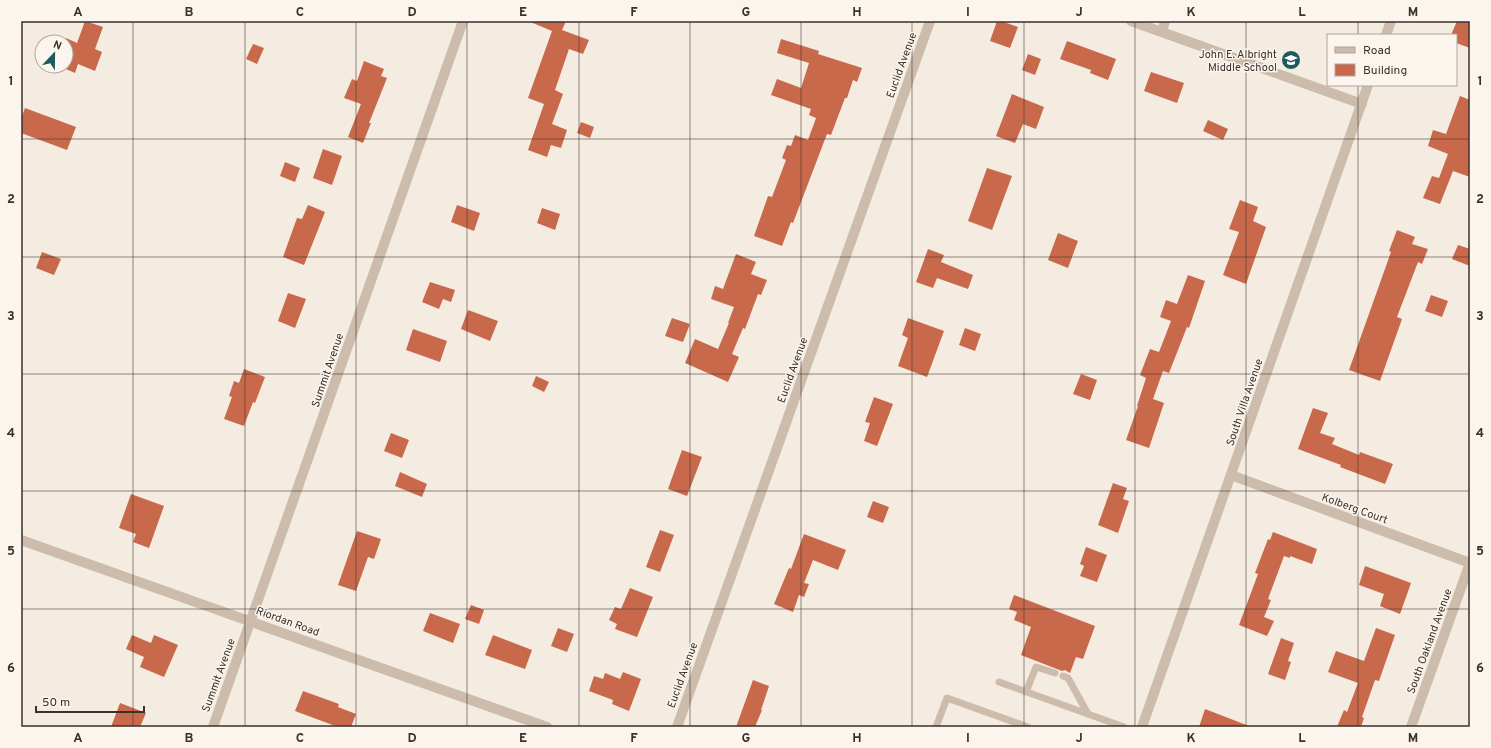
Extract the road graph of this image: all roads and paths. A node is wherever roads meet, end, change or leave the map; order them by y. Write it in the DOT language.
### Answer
graph roads {
  1 [pos="463,21"];
  2 [pos="930,21"];
  3 [pos="1131,21"];
  4 [pos="1166,21"];
  5 [pos="1391,21"];
  6 [pos="1162,32"];
  7 [pos="1386,34"];
  8 [pos="1368,86"];
  9 [pos="1362,104"];
  10 [pos="1231,475"];
  11 [pos="21,540"];
  12 [pos="1470,563"];
  13 [pos="251,621"];
  14 [pos="999,682"];
  15 [pos="1026,692"];
  16 [pos="1088,714"];
  17 [pos="212,727"];
  18 [pos="547,727"];
  19 [pos="676,727"];
  20 [pos="936,727"];
  21 [pos="1028,727"];
  22 [pos="1124,727"];
  23 [pos="1142,727"];
  24 [pos="1411,727"];
  1 -- 13 [label="street, Summit Avenue"];
  2 -- 19 [label="street, Euclid Avenue"];
  3 -- 6 [label="street"];
  4 -- 6 [label="street"];
  5 -- 7 [label="street"];
  6 -- 9 [label="street"];
  8 -- 9 [label="street, South Villa Avenue"];
  9 -- 10 [label="street, South Villa Avenue"];
  10 -- 12 [label="street, Kolberg Court"];
  10 -- 23 [label="street, South Villa Avenue"];
  11 -- 13 [label="street, Riordan Road"];
  12 -- 24 [label="street, South Oakland Avenue"];
  13 -- 17 [label="street, Summit Avenue"];
  13 -- 18 [label="street, Riordan Road"];
  14 -- 15 [label="lane"];
  15 -- 16 [label="lane"];
  15 -- 16 [label="lane"];
  16 -- 22 [label="lane"];
  20 -- 21 [label="lane"];
}
